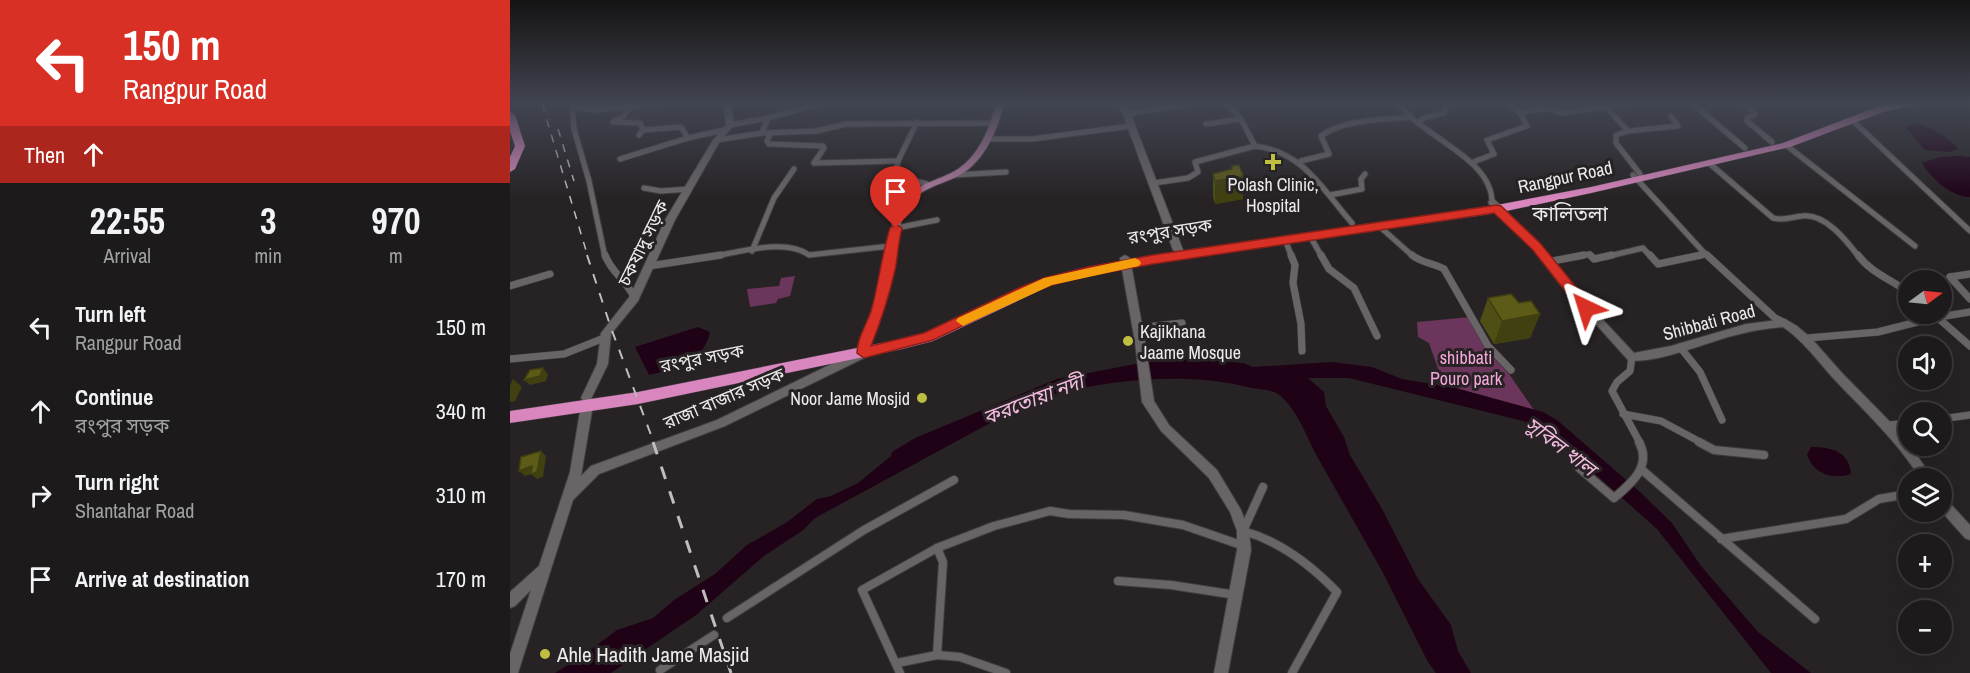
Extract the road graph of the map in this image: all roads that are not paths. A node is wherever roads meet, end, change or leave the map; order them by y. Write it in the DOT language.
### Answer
graph roads {
  1 [pos="576,135"];
  2 [pos="686,135"];
  3 [pos="697,135"];
  4 [pos="721,135"];
  5 [pos="747,135"];
  6 [pos="769,135"];
  7 [pos="910,135"];
  8 [pos="990,135"];
  9 [pos="1061,135"];
  10 [pos="1135,135"];
  11 [pos="1250,135"];
  12 [pos="1321,135"];
  13 [pos="1435,135"];
  14 [pos="1500,135"];
  15 [pos="1616,135"];
  16 [pos="1730,135"];
  17 [pos="1764,135"];
  18 [pos="1790,135"];
  19 [pos="1812,135"];
  20 [pos="1867,135"];
  21 [pos="688,138"];
  22 [pos="988,139"];
  23 [pos="514,140"];
  24 [pos="717,140"];
  25 [pos="1772,142"];
  26 [pos="1786,145"];
  27 [pos="1255,146"];
  28 [pos="1745,148"];
  29 [pos="621,159"];
  30 [pos="898,161"];
  31 [pos="1301,161"];
  32 [pos="1473,162"];
  33 [pos="1709,163"];
  34 [pos="510,169"];
  35 [pos="794,169"];
  36 [pos="1006,172"];
  37 [pos="1365,174"];
  38 [pos="954,175"];
  39 [pos="1636,176"];
  40 [pos="1154,183"];
  41 [pos="927,184"];
  42 [pos="644,188"];
  43 [pos="689,189"];
  44 [pos="1330,195"];
  45 [pos="1494,206"];
  46 [pos="937,220"];
  47 [pos="1352,223"];
  48 [pos="1379,226"];
  49 [pos="896,228"];
  50 [pos="1970,231"];
  51 [pos="1310,236"];
  52 [pos="1285,240"];
  53 [pos="891,246"];
  54 [pos="1915,246"];
  55 [pos="752,251"];
  56 [pos="1178,253"];
  57 [pos="1706,254"];
  58 [pos="1126,261"];
  59 [pos="1547,262"];
  60 [pos="649,266"];
  61 [pos="550,274"];
  62 [pos="1970,274"];
  63 [pos="1898,285"];
  64 [pos="510,286"];
  65 [pos="634,298"];
  66 [pos="1970,299"];
  67 [pos="1970,312"];
  68 [pos="1952,314"];
  69 [pos="1182,322"];
  70 [pos="1785,323"];
  71 [pos="1906,324"];
  72 [pos="1943,324"];
  73 [pos="1138,327"];
  74 [pos="1377,336"];
  75 [pos="604,338"];
  76 [pos="1807,338"];
  77 [pos="1970,346"];
  78 [pos="1680,347"];
  79 [pos="864,350"];
  80 [pos="1302,351"];
  81 [pos="1632,357"];
  82 [pos="510,359"];
  83 [pos="1512,370"];
  84 [pos="587,401"];
  85 [pos="510,409"];
  86 [pos="1623,414"];
  87 [pos="1970,416"];
  88 [pos="510,417"];
  89 [pos="1952,418"];
  90 [pos="1722,420"];
  91 [pos="1898,425"];
  92 [pos="1889,426"];
  93 [pos="1764,455"];
  94 [pos="577,465"];
  95 [pos="1578,467"];
  96 [pos="1920,468"];
  97 [pos="595,470"];
  98 [pos="1641,470"];
  99 [pos="954,480"];
  100 [pos="1263,487"];
  101 [pos="569,496"];
  102 [pos="1898,496"];
  103 [pos="1952,514"];
  104 [pos="1243,531"];
  105 [pos="1970,534"];
  106 [pos="1721,539"];
  107 [pos="1244,546"];
  108 [pos="937,548"];
  109 [pos="544,568"];
  110 [pos="1118,580"];
  111 [pos="1236,595"];
  112 [pos="512,598"];
  113 [pos="727,618"];
  114 [pos="1815,619"];
  115 [pos="714,635"];
  116 [pos="937,655"];
  117 [pos="897,663"];
  118 [pos="660,670"];
  119 [pos="512,673"];
  120 [pos="900,673"];
  121 [pos="1006,673"];
  122 [pos="1221,673"];
  123 [pos="1292,673"];
  1 -- 65 [label="street"];
  2 -- 21 [label="street"];
  3 -- 21 [label="street"];
  4 -- 24 [label="street, চকযাদু সড়ক"];
  5 -- 24 [label="street"];
  6 -- 30 [label="street"];
  7 -- 30 [label="street"];
  8 -- 22 [label="main road"];
  9 -- 22 [label="street"];
  10 -- 40 [label="street"];
  11 -- 27 [label="street"];
  12 -- 31 [label="street"];
  13 -- 32 [label="street"];
  14 -- 32 [label="street"];
  15 -- 39 [label="street"];
  16 -- 28 [label="street"];
  17 -- 25 [label="street"];
  18 -- 25 [label="highway, রংপুর সড়ক"];
  19 -- 26 [label="highway, রংপুর সড়ক"];
  20 -- 50 [label="street"];
  21 -- 29 [label="street"];
  22 -- 38 [label="main road"];
  23 -- 34 [label="highway"];
  24 -- 43 [label="street, চকযাদু সড়ক"];
  25 -- 28 [label="highway, রংপুর সড়ক"];
  26 -- 33 [label="highway, রংপুর সড়ক"];
  26 -- 54 [label="street"];
  27 -- 31 [label="street"];
  27 -- 40 [label="street"];
  28 -- 39 [label="highway, রংপুর সড়ক"];
  30 -- 41 [label="street"];
  31 -- 44 [label="street"];
  32 -- 45 [label="street"];
  33 -- 39 [label="highway, রংপুর সড়ক"];
  33 -- 63 [label="street"];
  35 -- 55 [label="street"];
  36 -- 38 [label="street"];
  37 -- 44 [label="street"];
  38 -- 41 [label="main road"];
  39 -- 45 [label="highway, রংপুর সড়ক"];
  39 -- 57 [label="street"];
  40 -- 56 [label="street"];
  41 -- 49 [label="main road"];
  42 -- 43 [label="street"];
  43 -- 60 [label="street, চকযাদু সড়ক"];
  44 -- 47 [label="street"];
  45 -- 47 [label="highway, রংপুর সড়ক"];
  45 -- 48 [label="highway, Rangpur Road"];
  45 -- 59 [label="street"];
  46 -- 49 [label="street"];
  47 -- 56 [label="highway, রংপুর সড়ক"];
  48 -- 51 [label="highway, Rangpur Road"];
  48 -- 83 [label="street"];
  49 -- 53 [label="main road"];
  51 -- 52 [label="highway, Rangpur Road"];
  51 -- 74 [label="street"];
  52 -- 56 [label="highway, Rangpur Road"];
  52 -- 80 [label="street"];
  53 -- 55 [label="street"];
  53 -- 79 [label="main road"];
  55 -- 60 [label="street"];
  56 -- 58 [label="highway, রংপুর সড়ক"];
  57 -- 59 [label="street"];
  57 -- 70 [label="street"];
  58 -- 73 [label="street"];
  58 -- 79 [label="highway, রংপুর সড়ক"];
  59 -- 81 [label="street"];
  60 -- 65 [label="street, চকযাদু সড়ক"];
  61 -- 64 [label="street"];
  62 -- 66 [label="street"];
  65 -- 75 [label="street, চকযাদু সড়ক"];
  67 -- 68 [label="street"];
  69 -- 73 [label="street"];
  70 -- 76 [label="street"];
  70 -- 78 [label="street, Shibbati Road"];
  71 -- 76 [label="street"];
  72 -- 77 [label="street"];
  73 -- 104 [label="street"];
  75 -- 82 [label="street"];
  75 -- 84 [label="street"];
  76 -- 92 [label="street"];
  78 -- 81 [label="street, Shibbati Road"];
  78 -- 90 [label="street"];
  79 -- 84 [label="highway, রংপুর সড়ক"];
  79 -- 97 [label="street, রাজা বাজার সড়ক"];
  81 -- 86 [label="street"];
  84 -- 85 [label="highway, রংপুর সড়ক"];
  84 -- 88 [label="highway, রংপুর সড়ক"];
  84 -- 94 [label="street"];
  86 -- 93 [label="street"];
  86 -- 98 [label="street"];
  87 -- 89 [label="street"];
  91 -- 92 [label="street"];
  92 -- 96 [label="street"];
  94 -- 97 [label="street"];
  94 -- 101 [label="street"];
  95 -- 98 [label="street"];
  97 -- 101 [label="street"];
  98 -- 106 [label="street"];
  99 -- 113 [label="street"];
  100 -- 104 [label="street"];
  101 -- 109 [label="street"];
  102 -- 106 [label="street"];
  103 -- 105 [label="street"];
  104 -- 107 [label="street"];
  104 -- 123 [label="street"];
  106 -- 114 [label="street"];
  107 -- 108 [label="street"];
  107 -- 111 [label="street"];
  108 -- 116 [label="street"];
  108 -- 117 [label="street"];
  109 -- 112 [label="street"];
  109 -- 119 [label="street"];
  110 -- 111 [label="street"];
  111 -- 122 [label="street"];
  115 -- 118 [label="street"];
  116 -- 117 [label="street"];
  116 -- 121 [label="street"];
  117 -- 120 [label="street"];
}
